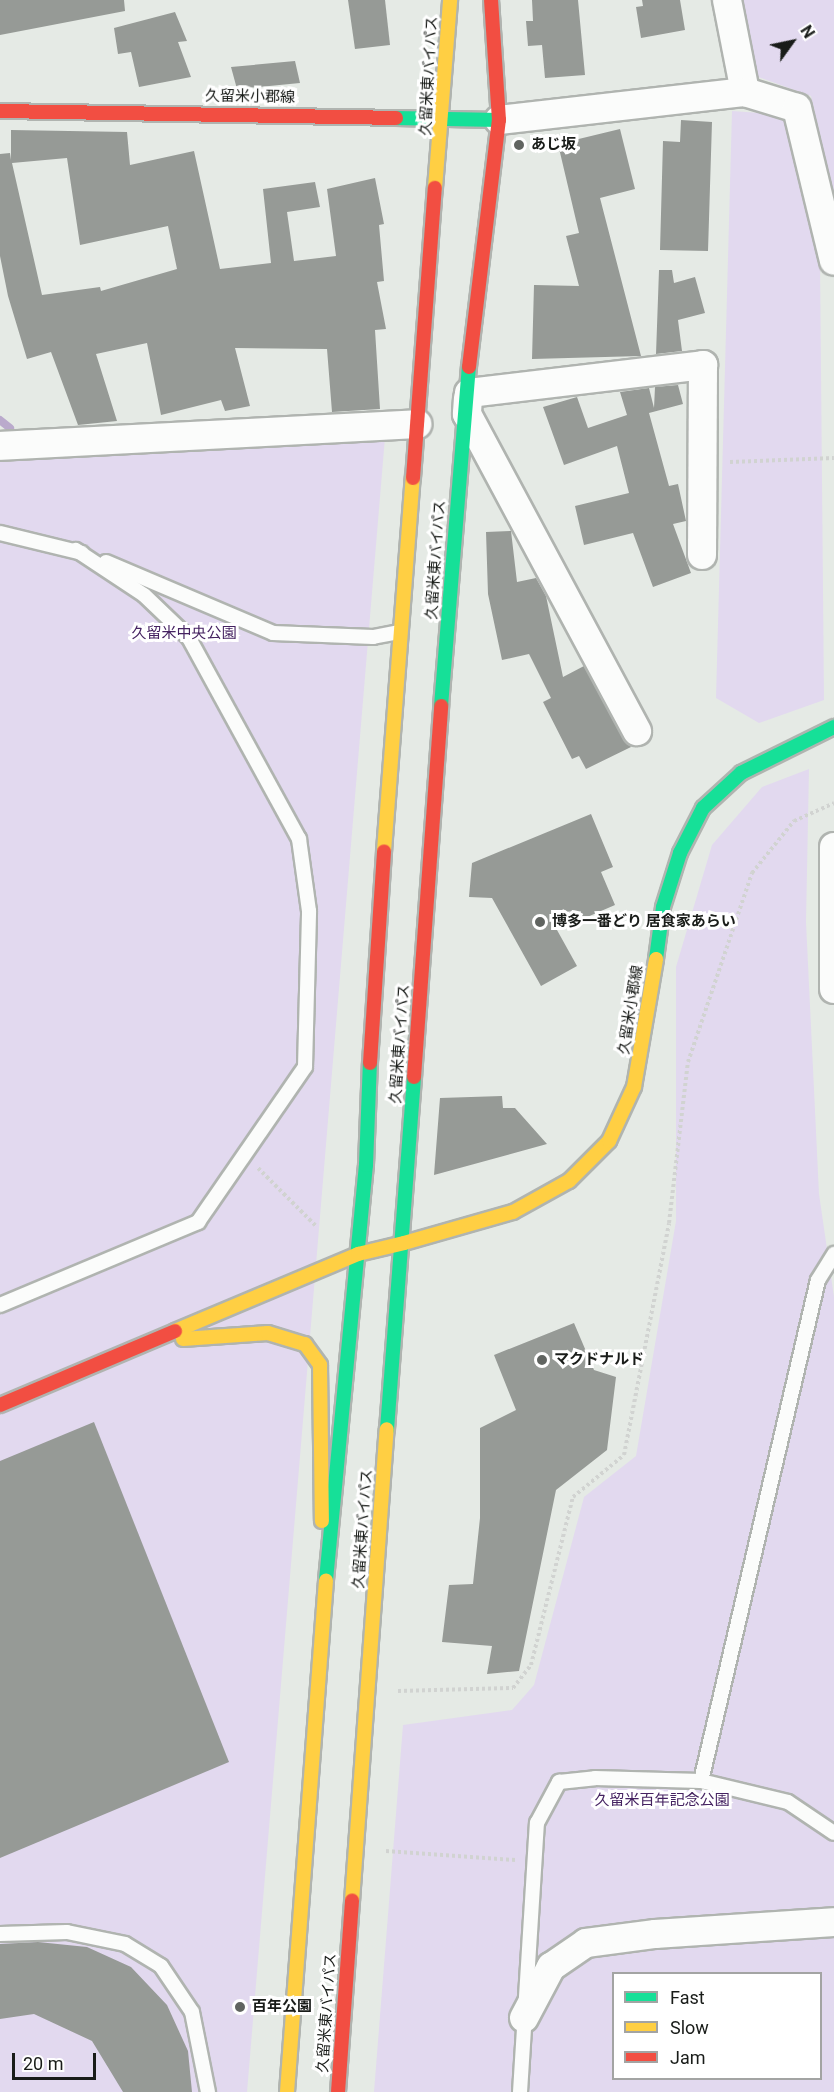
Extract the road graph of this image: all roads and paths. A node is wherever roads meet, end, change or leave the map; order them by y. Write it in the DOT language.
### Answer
graph roads {
  1 [pos="450,0"];
  2 [pos="491,0"];
  3 [pos="727,0"];
  4 [pos="745,92"];
  5 [pos="0,111"];
  6 [pos="444,116"];
  7 [pos="499,120"];
  8 [pos="834,261"];
  9 [pos="471,349"];
  10 [pos="469,393"];
  11 [pos="417,424"];
  12 [pos="0,446"];
  13 [pos="834,458"];
  14 [pos="703,463"];
  15 [pos="0,533"];
  16 [pos="76,550"];
  17 [pos="702,555"];
  18 [pos="399,632"];
  19 [pos="834,727"];
  20 [pos="637,731"];
  21 [pos="834,803"];
  22 [pos="834,847"];
  23 [pos="834,989"];
  24 [pos="244,1155"];
  25 [pos="316,1226"];
  26 [pos="404,1244"];
  27 [pos="358,1254"];
  28 [pos="834,1254"];
  29 [pos="0,1305"];
  30 [pos="146,1344"];
  31 [pos="0,1405"];
  32 [pos="325,1595"];
  33 [pos="369,1692"];
  34 [pos="702,1781"];
  35 [pos="834,1833"];
  36 [pos="376,1850"];
  37 [pos="534,1861"];
  38 [pos="834,1923"];
  39 [pos="0,1934"];
  40 [pos="525,2018"];
  41 [pos="208,2092"];
  42 [pos="286,2092"];
  43 [pos="338,2092"];
  44 [pos="520,2092"];
  1 -- 6 [label="main road, 久留米東バイパス"];
  2 -- 7 [label="main road, 久留米東バイパス"];
  3 -- 4 [label="street"];
  4 -- 7 [label="street"];
  4 -- 8 [label="street"];
  5 -- 6 [label="main road, 久留米小郡線"];
  6 -- 7 [label="main road, 久留米小郡線"];
  6 -- 11 [label="main road, 久留米東バイパス"];
  7 -- 9 [label="main road, 久留米東バイパス"];
  9 -- 10 [label="street"];
  9 -- 26 [label="main road, 久留米東バイパス"];
  10 -- 14 [label="street"];
  10 -- 20 [label="street"];
  11 -- 12 [label="street"];
  11 -- 18 [label="main road, 久留米東バイパス"];
  13 -- 14 [label="path"];
  14 -- 17 [label="street"];
  15 -- 16 [label="lane"];
  16 -- 18 [label="lane"];
  16 -- 24 [label="lane"];
  18 -- 27 [label="main road, 久留米東バイパス"];
  19 -- 26 [label="main road, 久留米小郡線"];
  21 -- 33 [label="path"];
  22 -- 23 [label="street"];
  24 -- 25 [label="path"];
  24 -- 29 [label="lane"];
  26 -- 27 [label="main road, 久留米小郡線"];
  26 -- 33 [label="main road, 久留米東バイパス"];
  27 -- 30 [label="main road, 久留米小郡線"];
  27 -- 32 [label="main road, 久留米東バイパス"];
  28 -- 34 [label="lane"];
  30 -- 31 [label="main road, 久留米小郡線"];
  30 -- 32 [label="main road"];
  32 -- 42 [label="main road, 久留米東バイパス"];
  33 -- 43 [label="main road, 久留米東バイパス"];
  34 -- 35 [label="lane"];
  34 -- 37 [label="lane"];
  36 -- 37 [label="path"];
  37 -- 40 [label="lane"];
  38 -- 40 [label="street"];
  39 -- 41 [label="lane"];
  40 -- 44 [label="lane"];
}
